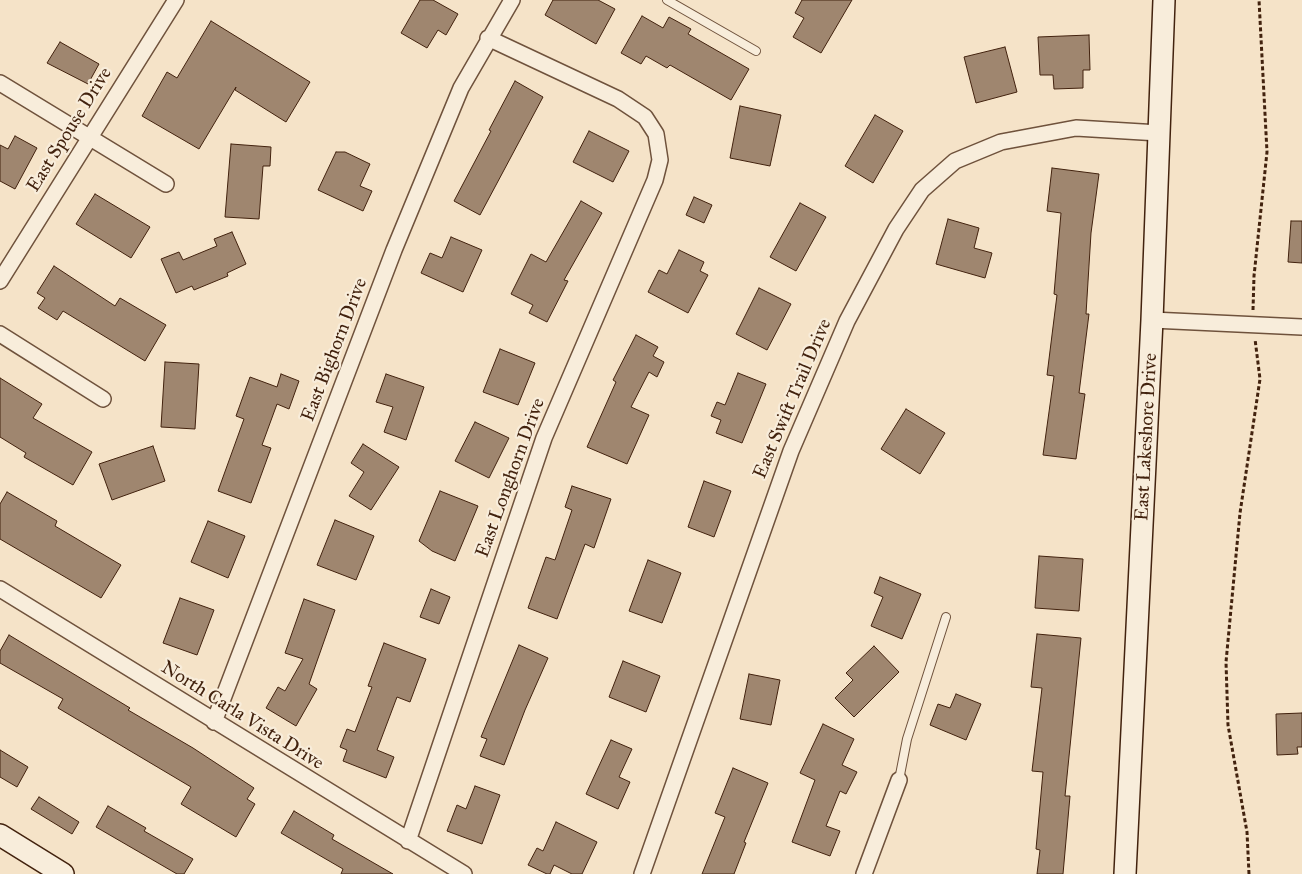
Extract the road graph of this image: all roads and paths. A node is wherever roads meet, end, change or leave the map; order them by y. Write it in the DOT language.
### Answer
graph roads {
  1 [pos="176,0"];
  2 [pos="512,0"];
  3 [pos="667,0"];
  4 [pos="1164,0"];
  5 [pos="1259,0"];
  6 [pos="488,38"];
  7 [pos="756,51"];
  8 [pos="0,83"];
  9 [pos="1159,133"];
  10 [pos="88,138"];
  11 [pos="166,184"];
  12 [pos="0,281"];
  13 [pos="1152,320"];
  14 [pos="1253,325"];
  15 [pos="1302,327"];
  16 [pos="0,334"];
  17 [pos="103,399"];
  18 [pos="0,589"];
  19 [pos="946,617"];
  20 [pos="214,722"];
  21 [pos="898,780"];
  22 [pos="0,835"];
  23 [pos="408,841"];
  24 [pos="63,874"];
  25 [pos="464,874"];
  26 [pos="642,874"];
  27 [pos="864,874"];
  28 [pos="1125,874"];
  29 [pos="1249,874"];
  1 -- 10 [label="street, East Spouse Drive"];
  2 -- 6 [label="street, East Bighorn Drive"];
  3 -- 7 [label="lane"];
  4 -- 9 [label="main road, East Lakeshore Drive"];
  5 -- 14 [label="path"];
  6 -- 20 [label="street, East Bighorn Drive"];
  6 -- 23 [label="street, East Longhorn Drive"];
  8 -- 10 [label="street"];
  9 -- 13 [label="main road, East Lakeshore Drive"];
  9 -- 26 [label="street, East Swift Trail Drive"];
  10 -- 11 [label="street"];
  10 -- 12 [label="street, East Spouse Drive"];
  13 -- 14 [label="street"];
  13 -- 28 [label="main road, East Lakeshore Drive"];
  14 -- 15 [label="street"];
  14 -- 29 [label="path"];
  16 -- 17 [label="street"];
  18 -- 20 [label="street, North Carla Vista Drive"];
  19 -- 21 [label="lane"];
  20 -- 23 [label="street, North Carla Vista Drive"];
  21 -- 27 [label="street"];
  22 -- 24 [label="main road"];
  23 -- 25 [label="street, North Carla Vista Drive"];
}
